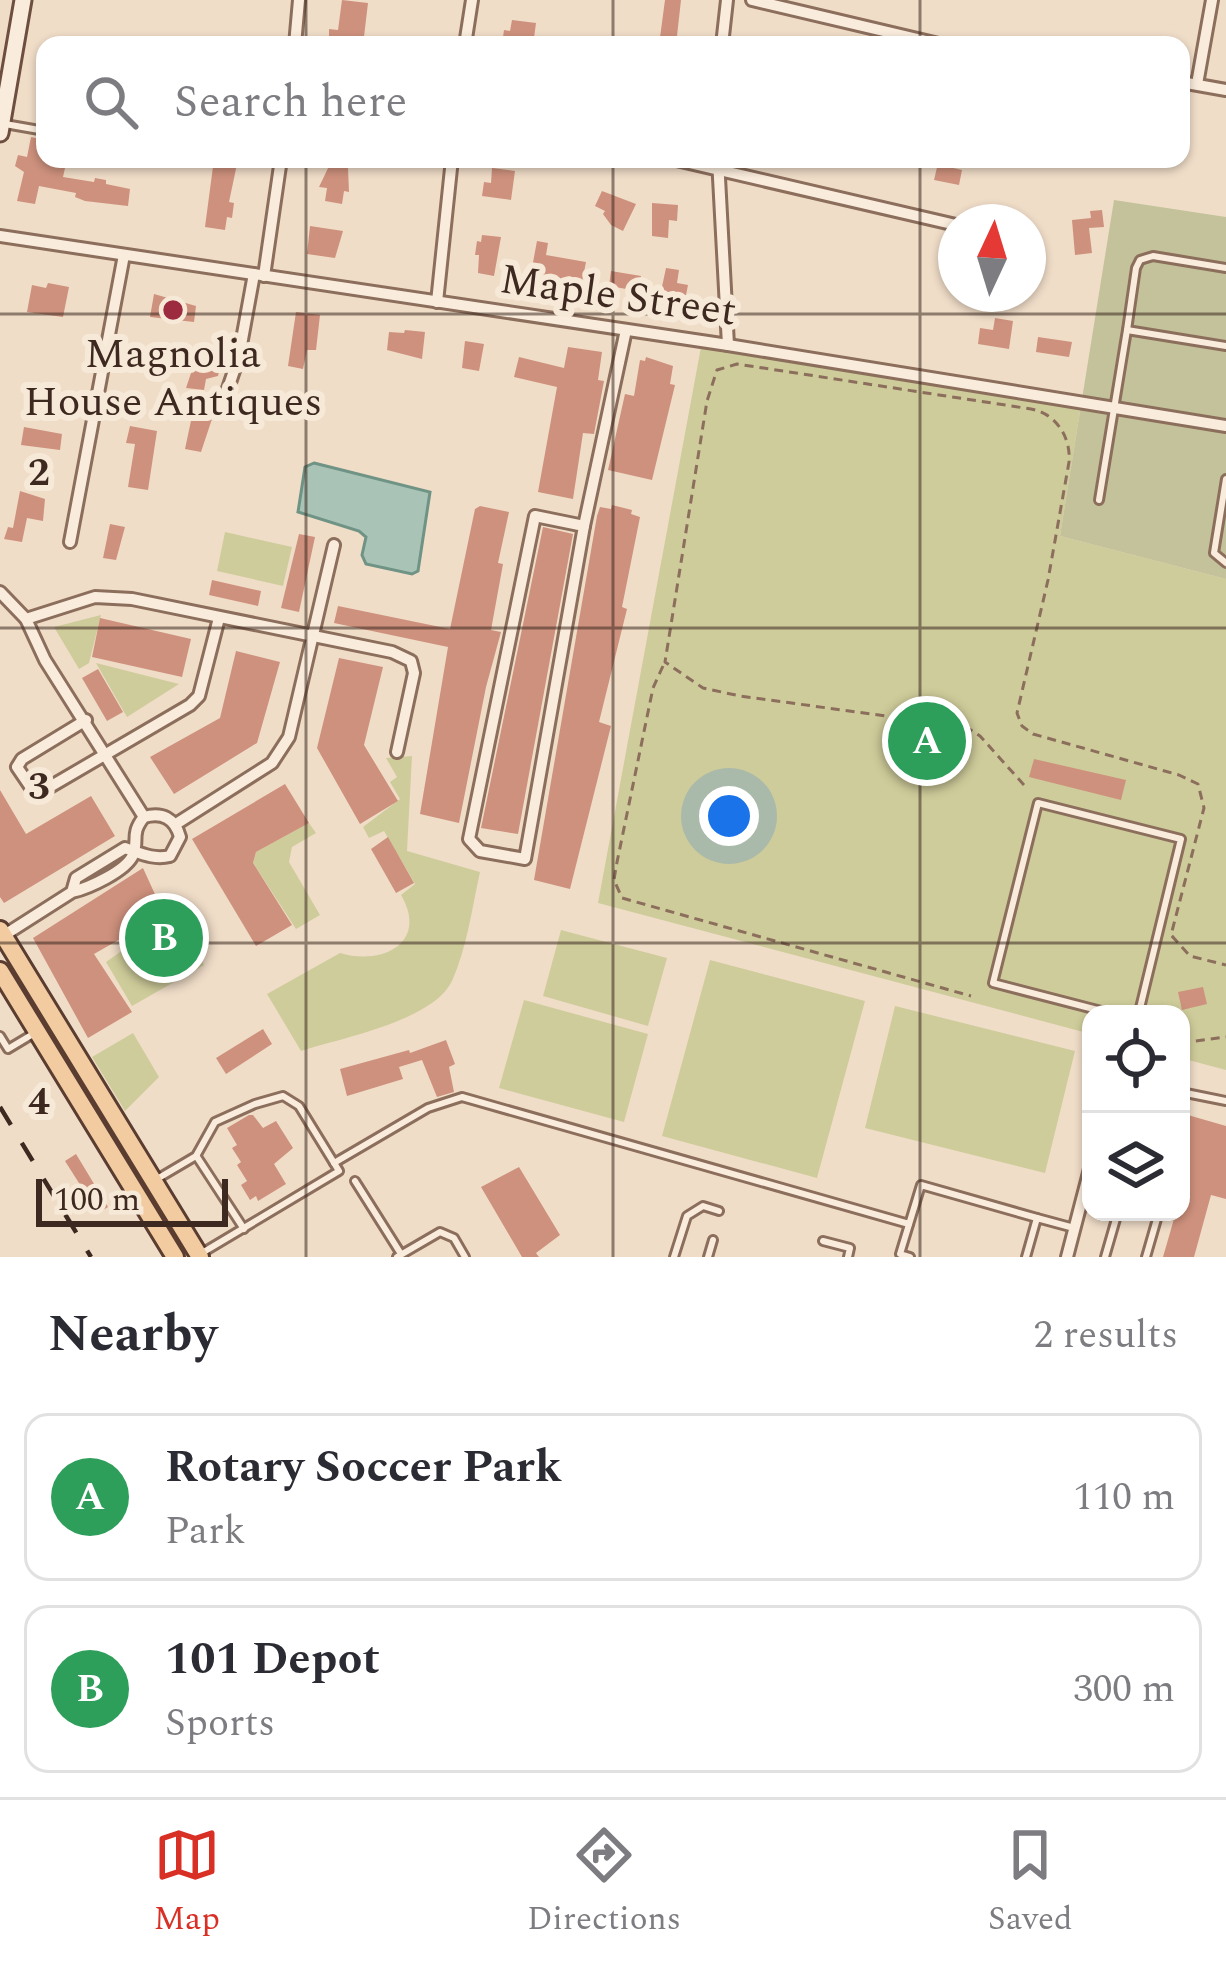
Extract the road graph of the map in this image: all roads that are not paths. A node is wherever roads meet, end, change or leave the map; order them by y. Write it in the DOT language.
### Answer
graph roads {
  1 [pos="23,0"];
  2 [pos="299,0"];
  3 [pos="472,0"];
  4 [pos="728,0"];
  5 [pos="752,0"];
  6 [pos="1212,0"];
  7 [pos="296,36"];
  8 [pos="466,36"];
  9 [pos="723,36"];
  10 [pos="905,36"];
  11 [pos="1190,83"];
  12 [pos="1197,84"];
  13 [pos="1226,90"];
  14 [pos="1,128"];
  15 [pos="36,130"];
  16 [pos="279,168"];
  17 [pos="451,168"];
  18 [pos="718,168"];
  19 [pos="734,168"];
  20 [pos="938,220"];
  21 [pos="0,236"];
  22 [pos="124,255"];
  23 [pos="1226,268"];
  24 [pos="258,275"];
  25 [pos="437,302"];
  26 [pos="1127,330"];
  27 [pos="626,331"];
  28 [pos="728,345"];
  29 [pos="1226,346"];
  30 [pos="1113,407"];
  31 [pos="220,412"];
  32 [pos="1226,426"];
  33 [pos="1226,479"];
  34 [pos="1099,500"];
  35 [pos="1225,502"];
  36 [pos="584,526"];
  37 [pos="70,542"];
  38 [pos="334,545"];
  39 [pos="1226,563"];
  40 [pos="0,592"];
  41 [pos="219,618"];
  42 [pos="26,619"];
  43 [pos="314,638"];
  44 [pos="86,720"];
  45 [pos="397,752"];
  46 [pos="107,754"];
  47 [pos="144,817"];
  48 [pos="176,824"];
  49 [pos="135,851"];
  50 [pos="1,935"];
  51 [pos="0,970"];
  52 [pos="1141,1005"];
  53 [pos="1082,1006"];
  54 [pos="37,1031"];
  55 [pos="0,1036"];
  56 [pos="1190,1094"];
  57 [pos="1226,1101"];
  58 [pos="196,1156"];
  59 [pos="334,1163"];
  60 [pos="154,1181"];
  61 [pos="355,1181"];
  62 [pos="1082,1199"];
  63 [pos="719,1211"];
  64 [pos="1037,1217"];
  65 [pos="1116,1221"];
  66 [pos="1156,1221"];
  67 [pos="909,1224"];
  68 [pos="1074,1228"];
  69 [pos="244,1229"];
  70 [pos="712,1240"];
  71 [pos="823,1241"];
  72 [pos="199,1256"];
  73 [pos="399,1256"];
  74 [pos="176,1257"];
  75 [pos="465,1257"];
  76 [pos="674,1257"];
  77 [pos="708,1257"];
  78 [pos="848,1257"];
  79 [pos="910,1257"];
  80 [pos="1026,1257"];
  81 [pos="1066,1257"];
  82 [pos="1106,1257"];
  83 [pos="1146,1257"];
  1 -- 14 [label="street"];
  2 -- 7 [label="street"];
  3 -- 8 [label="street"];
  4 -- 9 [label="street"];
  5 -- 10 [label="street"];
  6 -- 12 [label="street"];
  11 -- 12 [label="street"];
  12 -- 13 [label="street"];
  14 -- 15 [label="lane"];
  16 -- 24 [label="street"];
  17 -- 25 [label="street"];
  18 -- 28 [label="street"];
  19 -- 20 [label="street"];
  21 -- 22 [label="street, Maple Street"];
  22 -- 24 [label="street, Maple Street"];
  22 -- 37 [label="street"];
  23 -- 26 [label="lane"];
  24 -- 25 [label="street, Maple Street"];
  24 -- 31 [label="street"];
  25 -- 27 [label="street, Maple Street"];
  26 -- 29 [label="lane"];
  26 -- 30 [label="lane"];
  27 -- 28 [label="street, Maple Street"];
  27 -- 36 [label="street"];
  28 -- 30 [label="street, Maple Street"];
  30 -- 32 [label="street, Maple Street"];
  30 -- 34 [label="lane"];
  33 -- 35 [label="lane"];
  35 -- 39 [label="lane"];
  36 -- 36 [label="street"];
  38 -- 43 [label="street"];
  40 -- 42 [label="street"];
  41 -- 42 [label="street"];
  41 -- 43 [label="street"];
  41 -- 46 [label="street"];
  42 -- 44 [label="street"];
  43 -- 45 [label="street"];
  43 -- 48 [label="street"];
  44 -- 46 [label="street"];
  44 -- 46 [label="street"];
  46 -- 47 [label="street"];
  47 -- 48 [label="street"];
  47 -- 49 [label="street"];
  48 -- 49 [label="street"];
  49 -- 50 [label="street"];
  50 -- 60 [label="main road"];
  51 -- 54 [label="main road"];
  52 -- 53 [label="lane"];
  54 -- 55 [label="lane"];
  54 -- 74 [label="main road"];
  56 -- 57 [label="lane"];
  58 -- 59 [label="lane"];
  58 -- 60 [label="lane"];
  58 -- 69 [label="lane"];
  59 -- 67 [label="lane"];
  59 -- 69 [label="lane"];
  60 -- 72 [label="main road"];
  61 -- 73 [label="lane"];
  62 -- 68 [label="street"];
  63 -- 76 [label="lane"];
  64 -- 67 [label="lane"];
  64 -- 68 [label="lane"];
  64 -- 80 [label="lane"];
  65 -- 82 [label="lane"];
  66 -- 83 [label="lane"];
  67 -- 79 [label="lane"];
  68 -- 81 [label="street"];
  69 -- 72 [label="lane"];
  70 -- 77 [label="lane"];
  71 -- 78 [label="lane"];
  73 -- 75 [label="lane"];
}
